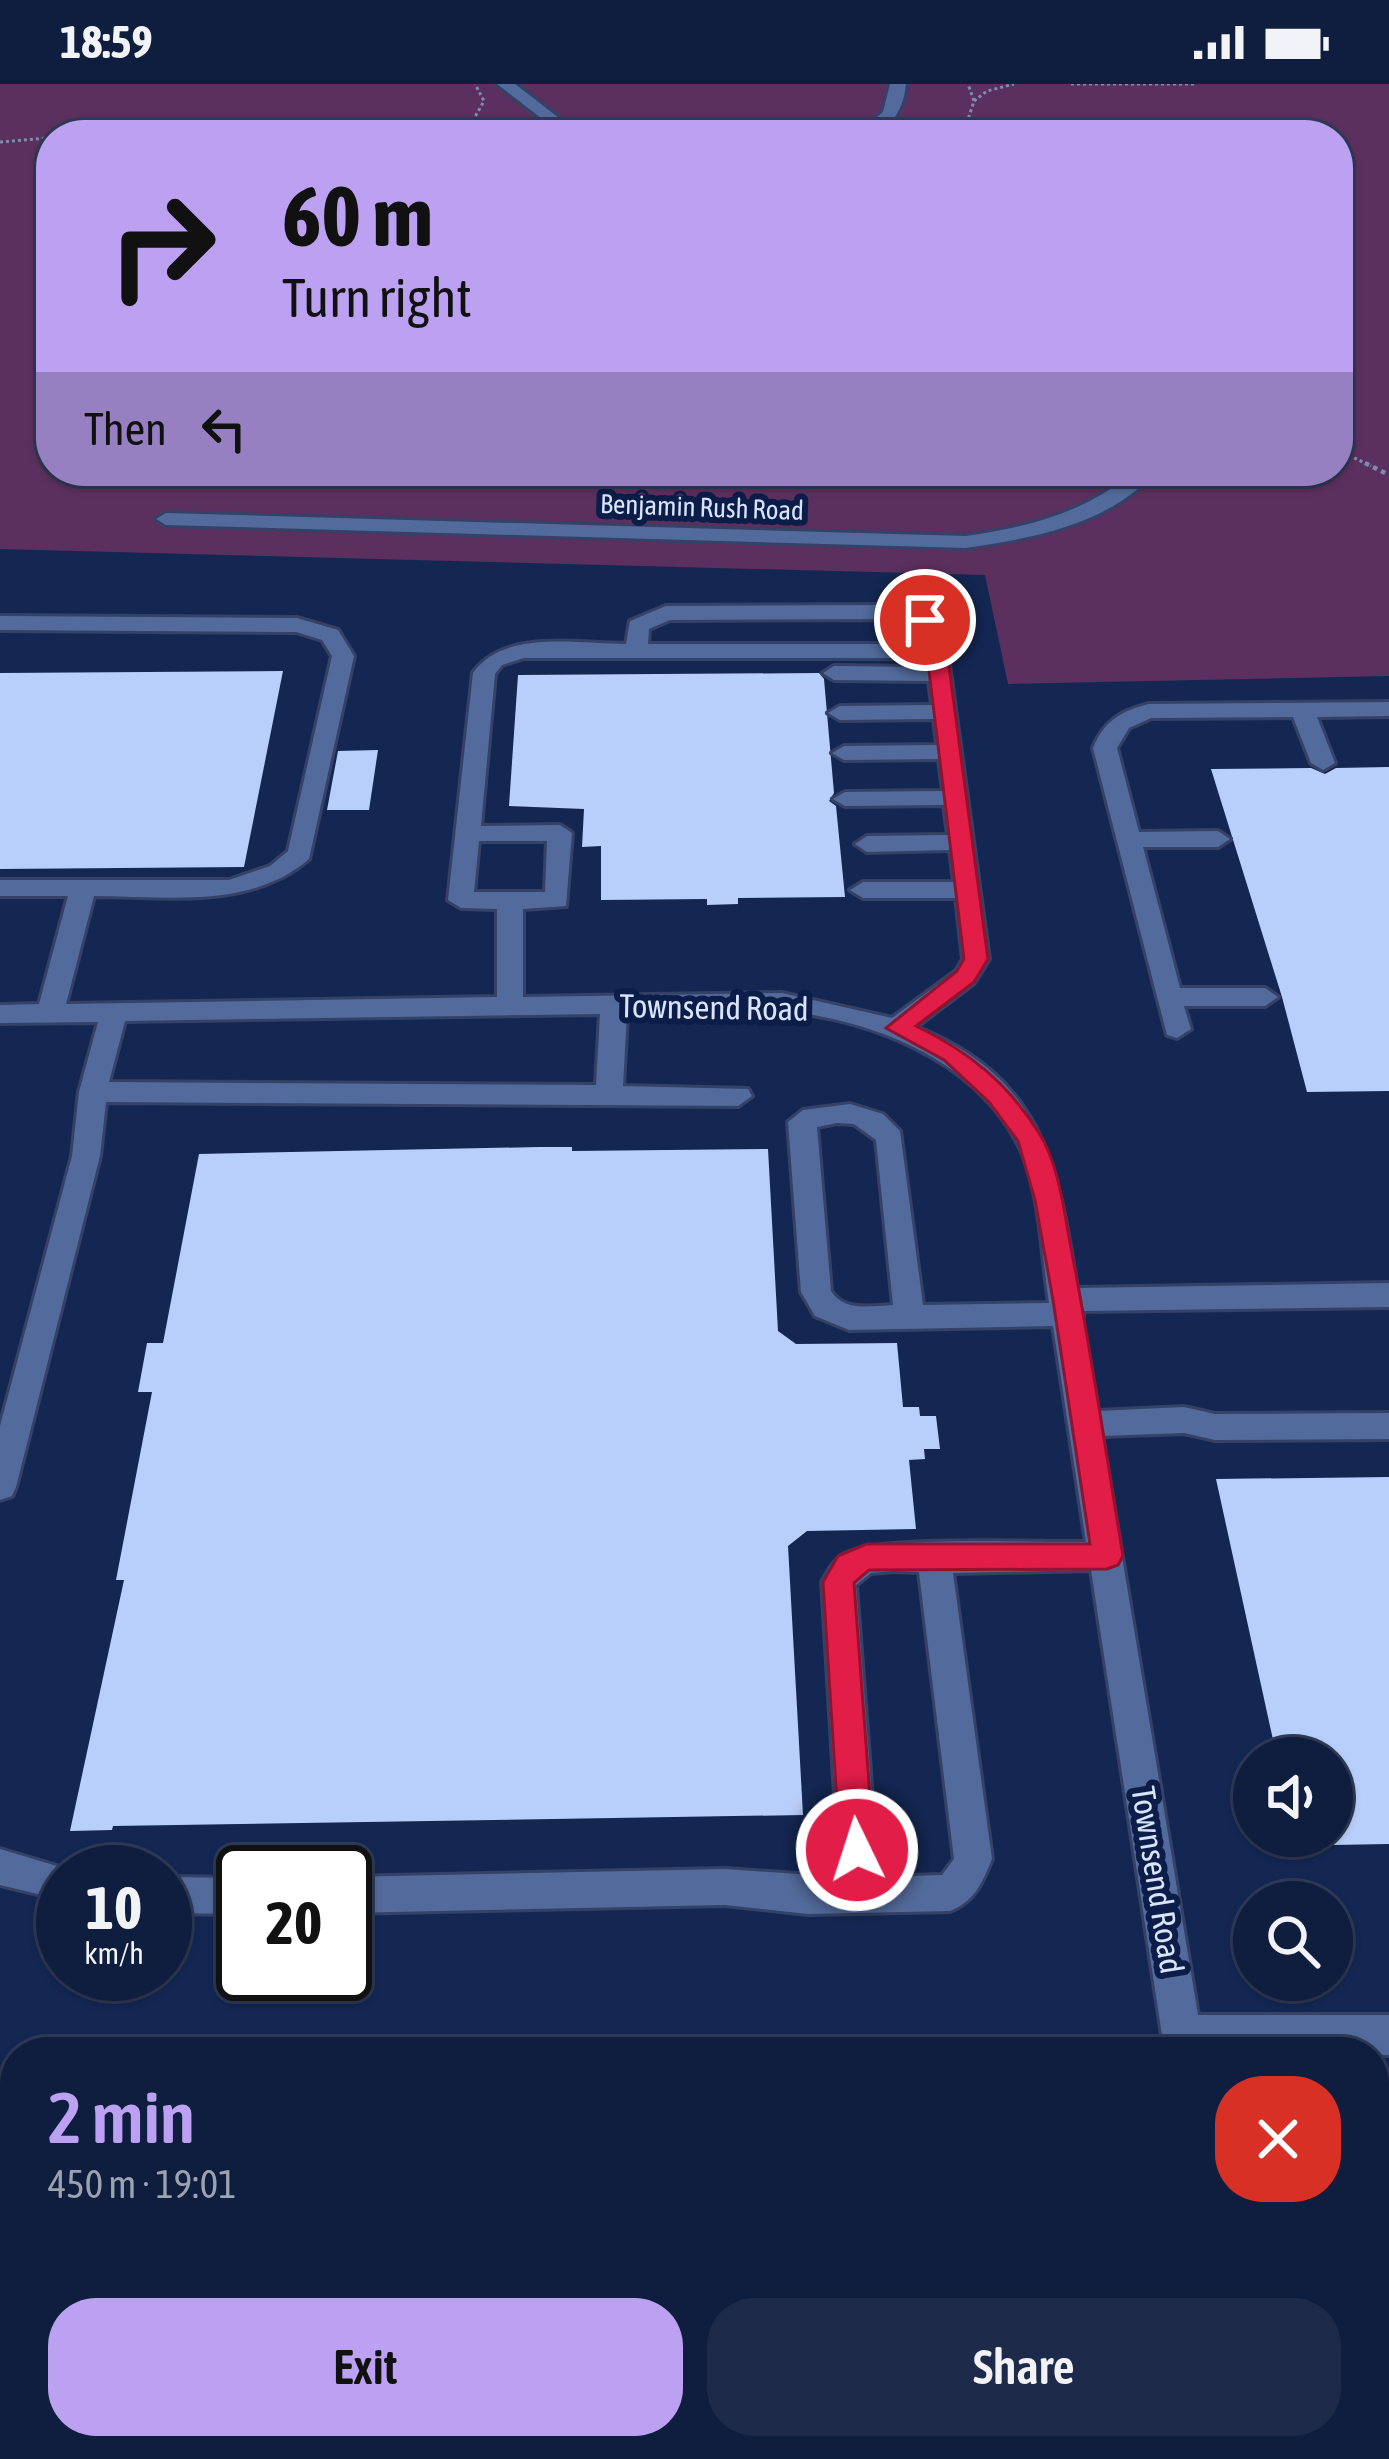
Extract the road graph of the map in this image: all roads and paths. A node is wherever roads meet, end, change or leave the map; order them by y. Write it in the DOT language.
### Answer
graph roads {
  1 [pos="475,84"];
  2 [pos="505,84"];
  3 [pos="898,84"];
  4 [pos="968,84"];
  5 [pos="1014,84"];
  6 [pos="1071,84"];
  7 [pos="1196,84"];
  8 [pos="974,101"];
  9 [pos="472,120"];
  10 [pos="552,120"];
  11 [pos="886,120"];
  12 [pos="968,120"];
  13 [pos="36,138"];
  14 [pos="0,142"];
  15 [pos="1353,457"];
  16 [pos="1389,475"];
  17 [pos="1131,486"];
  18 [pos="166,519"];
  19 [pos="0,623"];
  20 [pos="637,651"];
  21 [pos="939,662"];
  22 [pos="834,673"];
  23 [pos="1389,709"];
  24 [pos="1302,710"];
  25 [pos="945,712"];
  26 [pos="840,713"];
  27 [pos="950,752"];
  28 [pos="844,753"];
  29 [pos="1323,763"];
  30 [pos="956,798"];
  31 [pos="845,799"];
  32 [pos="468,834"];
  33 [pos="1218,838"];
  34 [pos="1129,840"];
  35 [pos="961,842"];
  36 [pos="867,844"];
  37 [pos="0,888"];
  38 [pos="83,888"];
  39 [pos="863,890"];
  40 [pos="967,890"];
  41 [pos="510,901"];
  42 [pos="1265,997"];
  43 [pos="1169,998"];
  44 [pos="614,1005"];
  45 [pos="510,1006"];
  46 [pos="113,1012"];
  47 [pos="50,1013"];
  48 [pos="0,1014"];
  49 [pos="898,1028"];
  50 [pos="1177,1028"];
  51 [pos="93,1092"];
  52 [pos="609,1095"];
  53 [pos="738,1096"];
  54 [pos="1389,1295"];
  55 [pos="1068,1307"];
  56 [pos="909,1317"];
  57 [pos="1389,1410"];
  58 [pos="1351,1418"];
  59 [pos="1086,1424"];
  60 [pos="1389,1426"];
  61 [pos="0,1487"];
  62 [pos="1107,1556"];
  63 [pos="934,1559"];
  64 [pos="0,1867"];
  65 [pos="36,1876"];
  66 [pos="372,1894"];
  67 [pos="860,1895"];
  68 [pos="1389,2035"];
  69 [pos="1179,2037"];
  70 [pos="1343,2037"];
  1 -- 9 [label="path"];
  2 -- 10 [label="street"];
  3 -- 11 [label="street"];
  4 -- 8 [label="path"];
  5 -- 8 [label="path"];
  6 -- 7 [label="path"];
  8 -- 12 [label="path"];
  13 -- 14 [label="path"];
  15 -- 16 [label="path"];
  17 -- 18 [label="street, Benjamin Rush Road"];
  19 -- 38 [label="street"];
  20 -- 21 [label="street"];
  20 -- 21 [label="street"];
  20 -- 32 [label="street"];
  21 -- 22 [label="street"];
  21 -- 25 [label="street"];
  23 -- 24 [label="street"];
  24 -- 29 [label="street"];
  24 -- 34 [label="street"];
  25 -- 26 [label="street"];
  25 -- 27 [label="street"];
  27 -- 28 [label="street"];
  27 -- 30 [label="street"];
  30 -- 31 [label="street"];
  30 -- 35 [label="street"];
  32 -- 41 [label="street"];
  32 -- 41 [label="street"];
  33 -- 34 [label="street"];
  34 -- 43 [label="street"];
  35 -- 36 [label="street"];
  35 -- 40 [label="street"];
  37 -- 38 [label="street"];
  38 -- 47 [label="street"];
  39 -- 40 [label="street"];
  40 -- 49 [label="street"];
  41 -- 45 [label="street"];
  42 -- 43 [label="street"];
  43 -- 50 [label="street"];
  44 -- 45 [label="street, Townsend Road"];
  44 -- 49 [label="street, Townsend Road"];
  44 -- 52 [label="street"];
  45 -- 46 [label="street, Townsend Road"];
  46 -- 47 [label="street, Townsend Road"];
  46 -- 51 [label="street"];
  47 -- 48 [label="street, Townsend Road"];
  49 -- 55 [label="street, Townsend Road"];
  51 -- 52 [label="street"];
  51 -- 61 [label="street"];
  52 -- 53 [label="street"];
  54 -- 55 [label="street"];
  55 -- 56 [label="street"];
  55 -- 59 [label="street, Townsend Road"];
  56 -- 56 [label="street"];
  57 -- 58 [label="street"];
  58 -- 59 [label="street"];
  58 -- 60 [label="street"];
  59 -- 62 [label="street, Townsend Road"];
  62 -- 63 [label="street"];
  62 -- 69 [label="street, Townsend Road"];
  63 -- 67 [label="street"];
  63 -- 67 [label="street"];
  64 -- 65 [label="street"];
  66 -- 67 [label="street"];
  68 -- 70 [label="street"];
}
